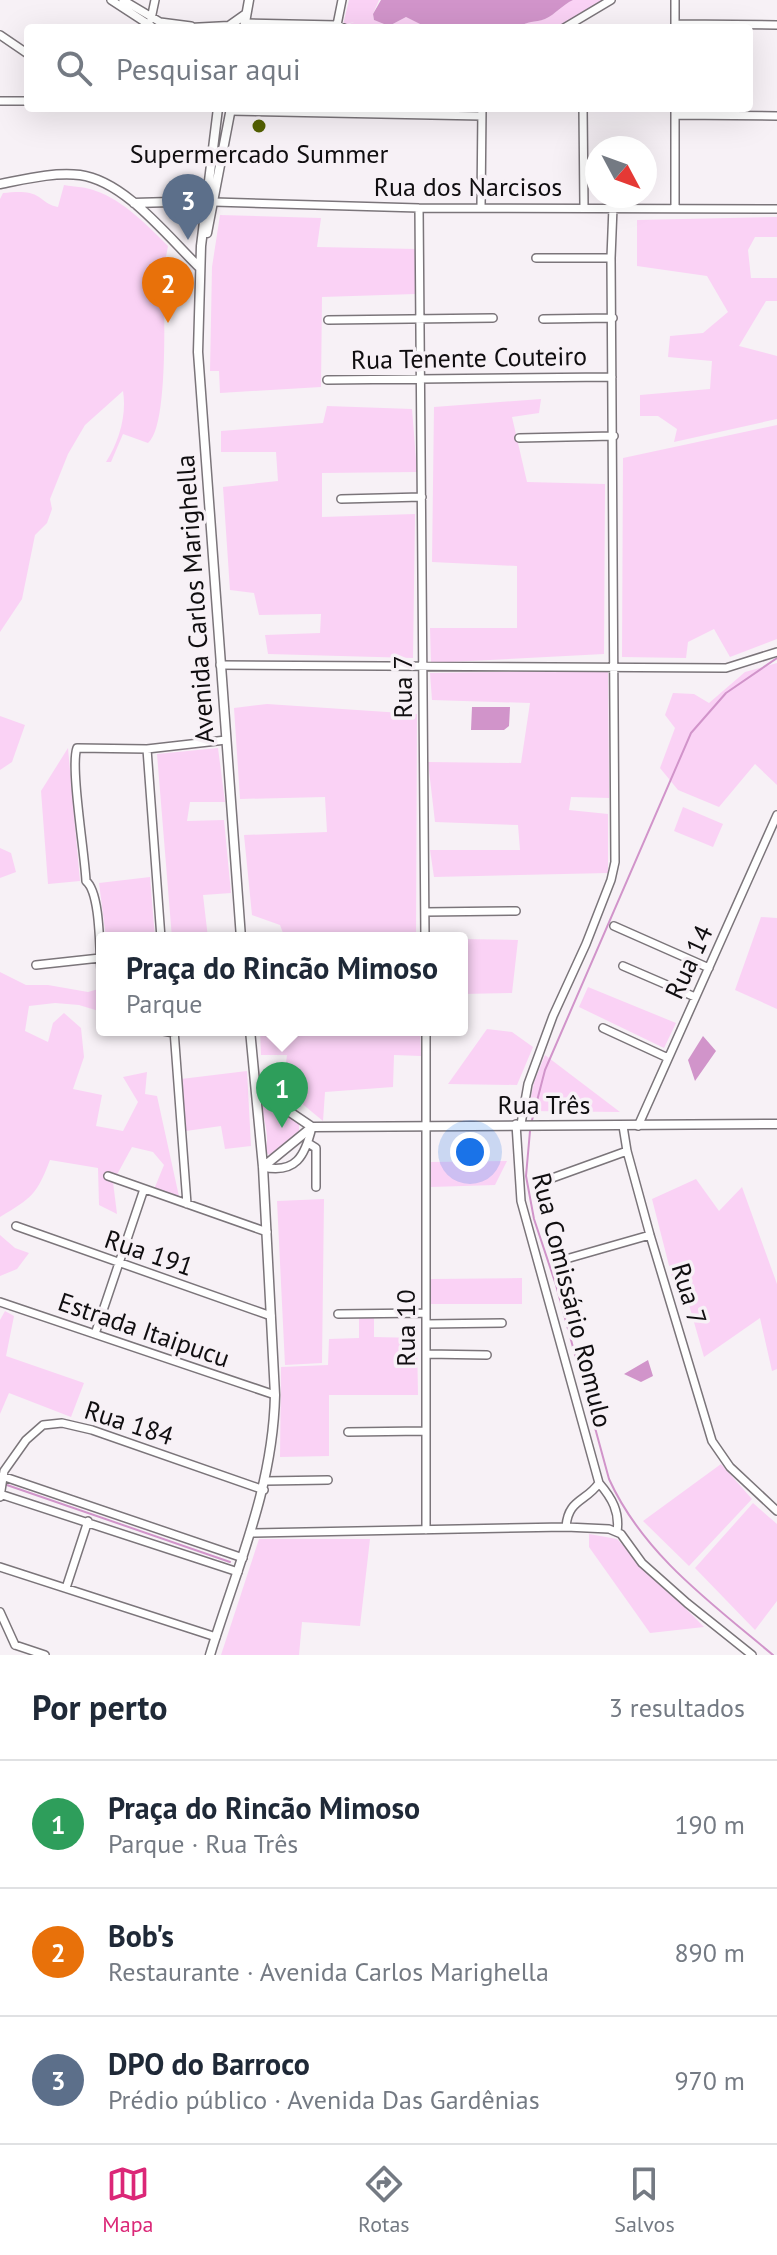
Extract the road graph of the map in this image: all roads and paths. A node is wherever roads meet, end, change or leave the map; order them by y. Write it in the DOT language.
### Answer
graph roads {
  1 [pos="111,0"];
  2 [pos="123,0"];
  3 [pos="155,0"];
  4 [pos="249,0"];
  5 [pos="342,0"];
  6 [pos="611,0"];
  7 [pos="675,0"];
  8 [pos="581,17"];
  9 [pos="245,22"];
  10 [pos="152,24"];
  11 [pos="283,24"];
  12 [pos="340,24"];
  13 [pos="570,24"];
  14 [pos="581,24"];
  15 [pos="675,24"];
  16 [pos="753,25"];
  17 [pos="777,25"];
  18 [pos="0,35"];
  19 [pos="24,51"];
  20 [pos="0,101"];
  21 [pos="24,101"];
  22 [pos="218,112"];
  23 [pos="230,112"];
  24 [pos="482,112"];
  25 [pos="583,112"];
  26 [pos="675,112"];
  27 [pos="777,116"];
  28 [pos="0,184"];
  29 [pos="210,201"];
  30 [pos="134,203"];
  31 [pos="481,207"];
  32 [pos="584,207"];
  33 [pos="419,208"];
  34 [pos="613,208"];
  35 [pos="657,208"];
  36 [pos="675,208"];
  37 [pos="777,209"];
  38 [pos="536,258"];
  39 [pos="611,258"];
  40 [pos="200,268"];
  41 [pos="420,318"];
  42 [pos="493,318"];
  43 [pos="613,318"];
  44 [pos="543,319"];
  45 [pos="328,320"];
  46 [pos="612,377"];
  47 [pos="420,378"];
  48 [pos="327,380"];
  49 [pos="614,436"];
  50 [pos="519,438"];
  51 [pos="422,497"];
  52 [pos="341,499"];
  53 [pos="777,652"];
  54 [pos="220,665"];
  55 [pos="615,666"];
  56 [pos="423,668"];
  57 [pos="226,740"];
  58 [pos="147,749"];
  59 [pos="777,815"];
  60 [pos="516,911"];
  61 [pos="425,912"];
  62 [pos="614,926"];
  63 [pos="98,932"];
  64 [pos="161,932"];
  65 [pos="241,932"];
  66 [pos="425,932"];
  67 [pos="96,958"];
  68 [pos="36,965"];
  69 [pos="623,966"];
  70 [pos="709,968"];
  71 [pos="695,997"];
  72 [pos="603,1028"];
  73 [pos="174,1036"];
  74 [pos="251,1036"];
  75 [pos="426,1036"];
  76 [pos="668,1058"];
  77 [pos="256,1089"];
  78 [pos="518,1124"];
  79 [pos="777,1124"];
  80 [pos="623,1126"];
  81 [pos="638,1126"];
  82 [pos="312,1127"];
  83 [pos="426,1127"];
  84 [pos="308,1143"];
  85 [pos="627,1151"];
  86 [pos="263,1167"];
  87 [pos="108,1176"];
  88 [pos="544,1181"];
  89 [pos="316,1187"];
  90 [pos="144,1189"];
  91 [pos="187,1204"];
  92 [pos="16,1226"];
  93 [pos="267,1232"];
  94 [pos="650,1235"];
  95 [pos="566,1259"];
  96 [pos="118,1264"];
  97 [pos="0,1302"];
  98 [pos="426,1313"];
  99 [pos="338,1314"];
  100 [pos="271,1316"];
  101 [pos="502,1323"];
  102 [pos="426,1324"];
  103 [pos="95,1334"];
  104 [pos="426,1354"];
  105 [pos="487,1355"];
  106 [pos="275,1395"];
  107 [pos="425,1431"];
  108 [pos="348,1432"];
  109 [pos="2,1476"];
  110 [pos="328,1480"];
  111 [pos="599,1483"];
  112 [pos="265,1486"];
  113 [pos="0,1495"];
  114 [pos="777,1511"];
  115 [pos="88,1521"];
  116 [pos="566,1527"];
  117 [pos="426,1530"];
  118 [pos="617,1532"];
  119 [pos="250,1533"];
  120 [pos="243,1558"];
  121 [pos="0,1567"];
  122 [pos="238,1572"];
  123 [pos="66,1588"];
  124 [pos="0,1612"];
  125 [pos="216,1637"];
  126 [pos="15,1645"];
  127 [pos="10,1655"];
  128 [pos="45,1655"];
  129 [pos="210,1655"];
  130 [pos="752,1655"];
  1 -- 10 [label="street"];
  2 -- 10 [label="street"];
  3 -- 10 [label="street"];
  4 -- 9 [label="main road"];
  5 -- 12 [label="street"];
  6 -- 8 [label="street"];
  7 -- 15 [label="street"];
  8 -- 13 [label="street"];
  8 -- 14 [label="street"];
  9 -- 11 [label="street"];
  16 -- 17 [label="street"];
  18 -- 19 [label="street"];
  20 -- 21 [label="street"];
  22 -- 29 [label="main road, Avenida Carlos Marighella"];
  23 -- 29 [label="main road, Avenida Carlos Marighella"];
  24 -- 31 [label="street"];
  25 -- 32 [label="street"];
  26 -- 27 [label="street"];
  26 -- 36 [label="street"];
  28 -- 30 [label="main road"];
  29 -- 30 [label="main road"];
  29 -- 33 [label="street, Rua dos Narcisos"];
  29 -- 40 [label="main road, Avenida Carlos Marighella"];
  30 -- 40 [label="main road"];
  31 -- 32 [label="street, Rua dos Narcisos"];
  31 -- 33 [label="street, Rua dos Narcisos"];
  33 -- 41 [label="street, Rua 7"];
  34 -- 39 [label="street, Rua Tenente Couteiro"];
  35 -- 36 [label="street, Rua dos Narcisos"];
  36 -- 37 [label="street, Rua dos Narcisos"];
  38 -- 39 [label="street"];
  39 -- 43 [label="street, Rua Tenente Couteiro"];
  40 -- 54 [label="main road, Avenida Carlos Marighella"];
  41 -- 42 [label="street"];
  41 -- 45 [label="street"];
  41 -- 47 [label="street, Rua 7"];
  43 -- 44 [label="street"];
  43 -- 46 [label="street, Rua Tenente Couteiro"];
  46 -- 47 [label="street, Rua Tenente Couteiro"];
  46 -- 49 [label="street, Rua Tenente Couteiro"];
  47 -- 48 [label="street, Rua Tenente Couteiro"];
  47 -- 51 [label="street, Rua 7"];
  49 -- 50 [label="street"];
  49 -- 55 [label="street, Rua Tenente Couteiro"];
  51 -- 52 [label="street"];
  51 -- 56 [label="street, Rua 7"];
  53 -- 55 [label="street"];
  54 -- 56 [label="street"];
  54 -- 57 [label="main road, Avenida Carlos Marighella"];
  55 -- 56 [label="street"];
  55 -- 78 [label="street, Rua Comissário Romulo"];
  56 -- 61 [label="street, Rua 7"];
  57 -- 58 [label="street"];
  57 -- 65 [label="main road, Avenida Carlos Marighella"];
  58 -- 63 [label="street"];
  58 -- 64 [label="street"];
  59 -- 70 [label="street, Rua 14"];
  60 -- 61 [label="street"];
  61 -- 66 [label="street, Rua 7"];
  62 -- 70 [label="street"];
  67 -- 68 [label="street"];
  69 -- 71 [label="street"];
  70 -- 71 [label="street, Rua 14"];
  71 -- 76 [label="street, Rua 14"];
  72 -- 76 [label="street"];
  73 -- 91 [label="street"];
  74 -- 77 [label="main road"];
  75 -- 83 [label="street"];
  76 -- 81 [label="street, Rua 14"];
  77 -- 82 [label="main road"];
  77 -- 86 [label="main road"];
  78 -- 80 [label="main road, Rua Três"];
  78 -- 83 [label="main road, Rua Três"];
  78 -- 111 [label="street, Rua Comissário Romulo"];
  79 -- 81 [label="main road, Rua Três"];
  80 -- 81 [label="main road, Rua Três"];
  80 -- 85 [label="street, Rua 7"];
  82 -- 83 [label="main road, Rua Três"];
  82 -- 84 [label="street"];
  82 -- 86 [label="main road"];
  83 -- 98 [label="street, Rua 10"];
  84 -- 86 [label="street"];
  84 -- 89 [label="street"];
  85 -- 88 [label="street"];
  85 -- 94 [label="street, Rua 7"];
  86 -- 93 [label="main road"];
  87 -- 90 [label="street"];
  90 -- 91 [label="street"];
  90 -- 96 [label="street"];
  91 -- 93 [label="street"];
  92 -- 96 [label="street, Rua 191"];
  93 -- 100 [label="main road"];
  94 -- 95 [label="street"];
  94 -- 114 [label="street, Rua 7"];
  96 -- 100 [label="street, Rua 191"];
  96 -- 103 [label="street"];
  97 -- 103 [label="street, Estrada Itaipucu"];
  98 -- 99 [label="street"];
  98 -- 102 [label="street, Rua 10"];
  100 -- 106 [label="main road"];
  101 -- 102 [label="street"];
  102 -- 104 [label="street, Rua 10"];
  103 -- 106 [label="street, Estrada Itaipucu"];
  104 -- 105 [label="street"];
  104 -- 107 [label="street, Rua 10"];
  106 -- 112 [label="main road"];
  107 -- 108 [label="street"];
  107 -- 117 [label="street, Rua 10"];
  109 -- 112 [label="street, Rua 184"];
  109 -- 113 [label="street"];
  109 -- 120 [label="street"];
  110 -- 112 [label="street"];
  111 -- 116 [label="street"];
  111 -- 118 [label="street, Rua Comissário Romulo"];
  112 -- 119 [label="main road"];
  113 -- 115 [label="street"];
  115 -- 122 [label="street"];
  115 -- 123 [label="street"];
  116 -- 117 [label="street"];
  116 -- 118 [label="street"];
  117 -- 119 [label="street"];
  118 -- 130 [label="street"];
  119 -- 120 [label="main road"];
  120 -- 122 [label="main road"];
  121 -- 123 [label="street"];
  122 -- 125 [label="main road"];
  123 -- 125 [label="street"];
  124 -- 126 [label="street"];
  125 -- 129 [label="main road"];
  126 -- 127 [label="street"];
  126 -- 128 [label="street"];
}
